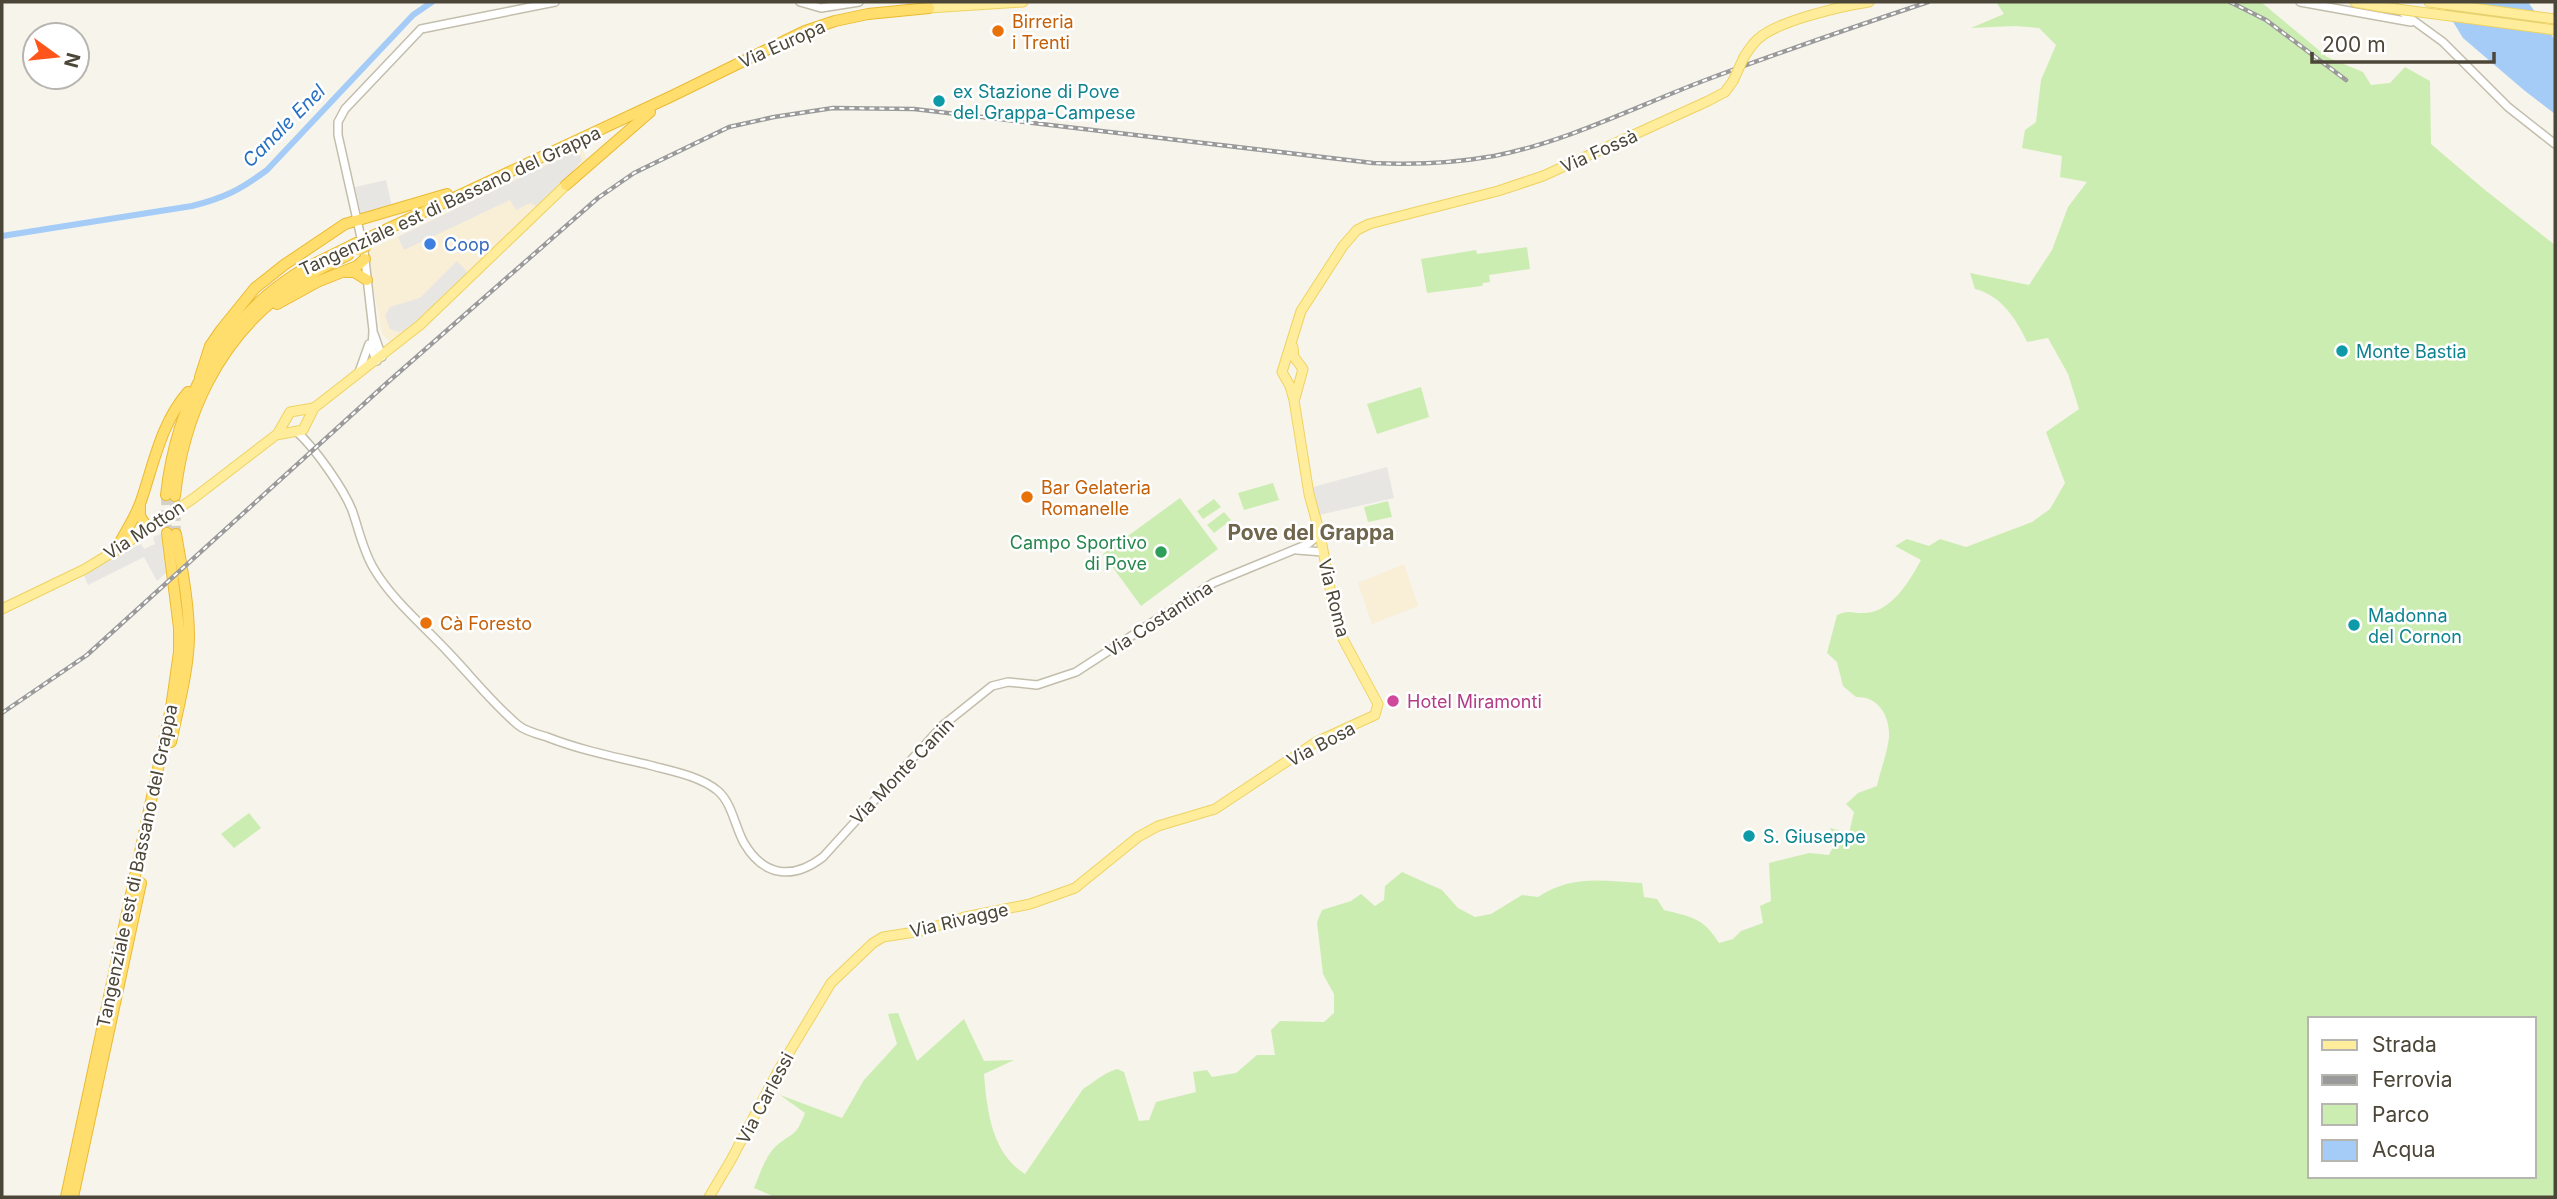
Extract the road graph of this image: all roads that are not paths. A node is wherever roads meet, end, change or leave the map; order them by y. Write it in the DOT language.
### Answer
graph roads {
  1 [pos="555,2"];
  2 [pos="800,2"];
  3 [pos="859,2"];
  4 [pos="1023,2"];
  5 [pos="1869,2"];
  6 [pos="2300,2"];
  7 [pos="2355,2"];
  8 [pos="2429,2"];
  9 [pos="928,5"];
  10 [pos="2385,5"];
  11 [pos="2555,19"];
  12 [pos="2415,23"];
  13 [pos="2555,30"];
  14 [pos="672,96"];
  15 [pos="618,122"];
  16 [pos="2555,144"];
  17 [pos="566,185"];
  18 [pos="471,189"];
  19 [pos="1455,201"];
  20 [pos="356,220"];
  21 [pos="363,247"];
  22 [pos="346,271"];
  23 [pos="367,280"];
  24 [pos="258,314"];
  25 [pos="373,330"];
  26 [pos="1292,344"];
  27 [pos="380,359"];
  28 [pos="1297,361"];
  29 [pos="1285,363"];
  30 [pos="357,377"];
  31 [pos="1300,378"];
  32 [pos="199,379"];
  33 [pos="1287,380"];
  34 [pos="1294,400"];
  35 [pos="314,408"];
  36 [pos="298,410"];
  37 [pos="307,422"];
  38 [pos="291,429"];
  39 [pos="308,441"];
  40 [pos="141,503"];
  41 [pos="148,529"];
  42 [pos="172,534"];
  43 [pos="1320,534"];
  44 [pos="116,550"];
  45 [pos="1293,550"];
  46 [pos="1323,552"];
  47 [pos="2,609"];
  48 [pos="1026,685"];
  49 [pos="1379,706"];
  50 [pos="1109,859"];
  51 [pos="822,998"];
  52 [pos="77,1168"];
  53 [pos="66,1197"];
  54 [pos="73,1197"];
  55 [pos="709,1197"];
  1 -- 20 [label="street"];
  2 -- 3 [label="street"];
  4 -- 9 [label="main road, Via Europa"];
  5 -- 19 [label="main road, Via Fossà, bridge"];
  6 -- 12 [label="street"];
  7 -- 10 [label="main road"];
  8 -- 11 [label="main road"];
  9 -- 14 [label="highway, Via Europa"];
  10 -- 12 [label="street"];
  10 -- 13 [label="main road, bridge"];
  12 -- 16 [label="street"];
  14 -- 15 [label="highway, Tangenziale est di Bassano del Grappa"];
  14 -- 17 [label="highway"];
  15 -- 18 [label="highway, Tangenziale est di Bassano del Grappa"];
  15 -- 21 [label="highway, Tangenziale est di Bassano del Grappa"];
  17 -- 27 [label="main road"];
  18 -- 20 [label="highway"];
  18 -- 21 [label="highway, Tangenziale est di Bassano del Grappa"];
  19 -- 26 [label="main road, Via Roma"];
  20 -- 21 [label="street"];
  20 -- 32 [label="highway"];
  21 -- 22 [label="highway"];
  21 -- 23 [label="street"];
  21 -- 24 [label="highway, Tangenziale est di Bassano del Grappa"];
  21 -- 32 [label="highway, Tangenziale est di Bassano del Grappa"];
  22 -- 23 [label="highway"];
  22 -- 24 [label="highway"];
  23 -- 25 [label="street"];
  24 -- 32 [label="highway, Tangenziale est di Bassano del Grappa"];
  25 -- 27 [label="street"];
  25 -- 30 [label="street"];
  26 -- 28 [label="main road, Via Roma"];
  26 -- 29 [label="main road, Via Roma"];
  27 -- 30 [label="main road"];
  28 -- 29 [label="main road"];
  28 -- 31 [label="main road, Via Roma"];
  29 -- 33 [label="main road, Via Roma"];
  30 -- 35 [label="main road"];
  31 -- 33 [label="main road"];
  31 -- 34 [label="main road, Via Roma"];
  32 -- 40 [label="highway"];
  33 -- 34 [label="main road, Via Roma"];
  34 -- 43 [label="main road, Via Roma"];
  35 -- 36 [label="main road"];
  35 -- 37 [label="main road"];
  36 -- 37 [label="main road"];
  36 -- 38 [label="main road"];
  37 -- 38 [label="main road"];
  37 -- 39 [label="street"];
  38 -- 39 [label="street"];
  38 -- 41 [label="main road, Via Motton"];
  39 -- 48 [label="street, Via Monte Canin"];
  40 -- 41 [label="highway"];
  40 -- 44 [label="highway"];
  41 -- 44 [label="main road, Via Motton"];
  42 -- 52 [label="highway, Tangenziale est di Bassano del Grappa"];
  43 -- 45 [label="street, Via Costantina"];
  43 -- 46 [label="main road, Via Roma"];
  44 -- 47 [label="main road, Via Motton"];
  45 -- 46 [label="street, Via Costantina"];
  45 -- 48 [label="street, Via Costantina"];
  46 -- 49 [label="main road, Via Roma"];
  49 -- 50 [label="main road, Via Bosa"];
  50 -- 51 [label="main road, Via Rivagge"];
  51 -- 55 [label="main road, Via Carlessi"];
  52 -- 53 [label="highway, Tangenziale est di Bassano del Grappa"];
  52 -- 54 [label="highway, Tangenziale est di Bassano del Grappa"];
}
